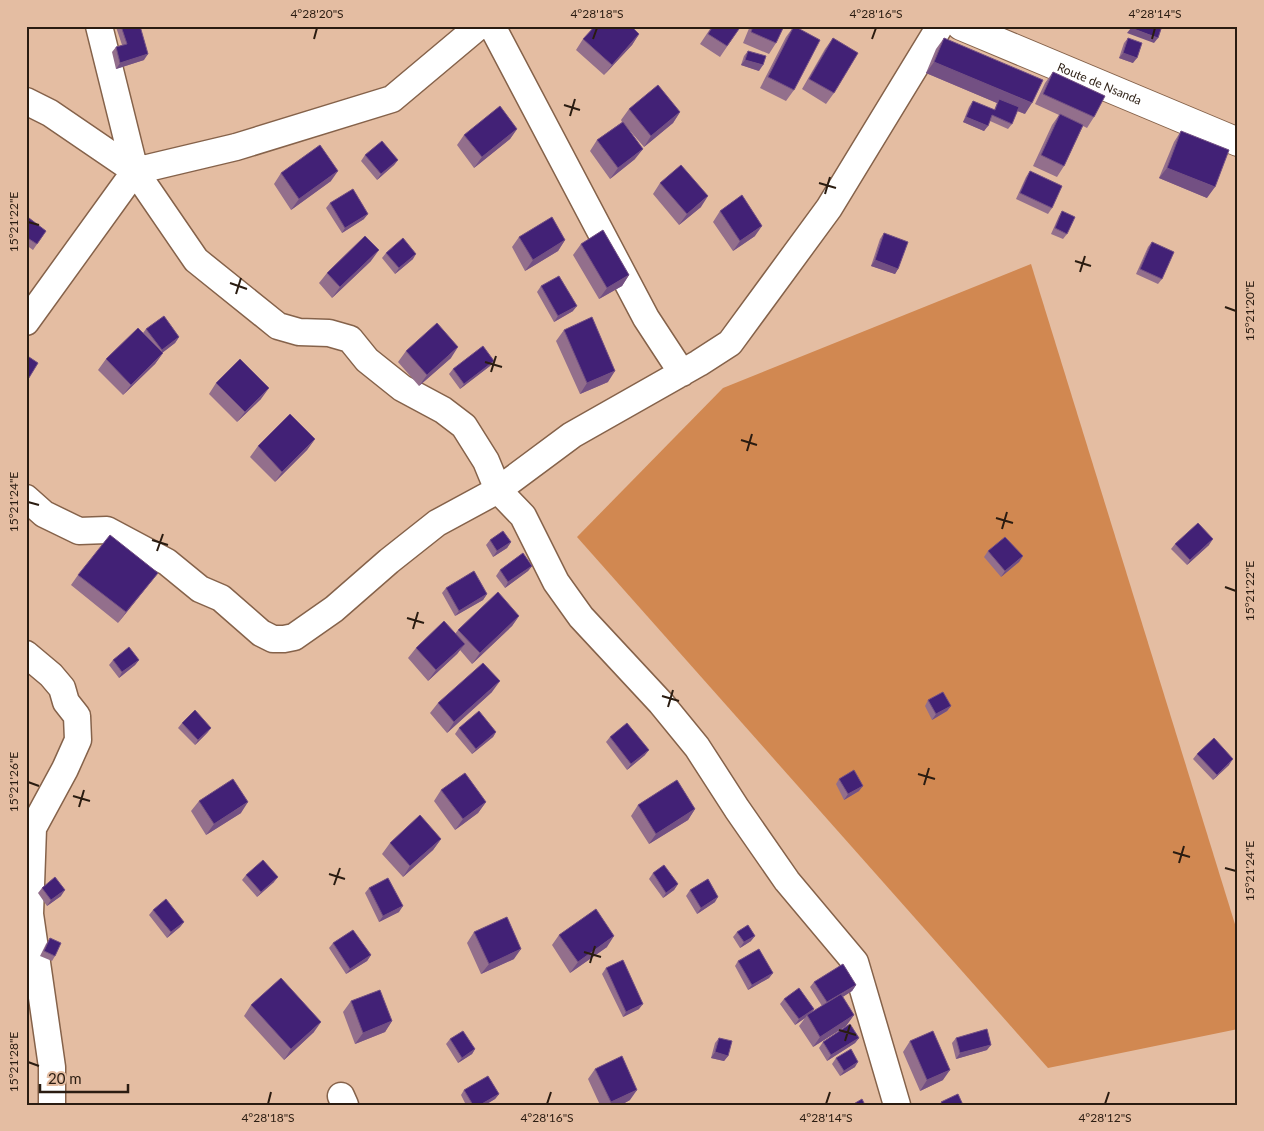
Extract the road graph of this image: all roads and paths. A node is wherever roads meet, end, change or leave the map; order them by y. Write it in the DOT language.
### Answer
graph roads {
  1 [pos="98,26"];
  2 [pos="479,26"];
  3 [pos="492,26"];
  4 [pos="940,26"];
  5 [pos="961,26"];
  6 [pos="26,101"];
  7 [pos="1238,142"];
  8 [pos="135,171"];
  9 [pos="26,322"];
  10 [pos="682,373"];
  11 [pos="498,490"];
  12 [pos="26,498"];
  13 [pos="26,654"];
  14 [pos="52,1105"];
  15 [pos="897,1105"];
  1 -- 8 [label="street"];
  2 -- 8 [label="street"];
  3 -- 10 [label="street"];
  4 -- 10 [label="street"];
  5 -- 7 [label="street, Route de Nsanda"];
  6 -- 8 [label="street"];
  8 -- 9 [label="street"];
  8 -- 11 [label="street"];
  10 -- 11 [label="street"];
  11 -- 12 [label="street"];
  11 -- 15 [label="street"];
  13 -- 14 [label="street"];
}
